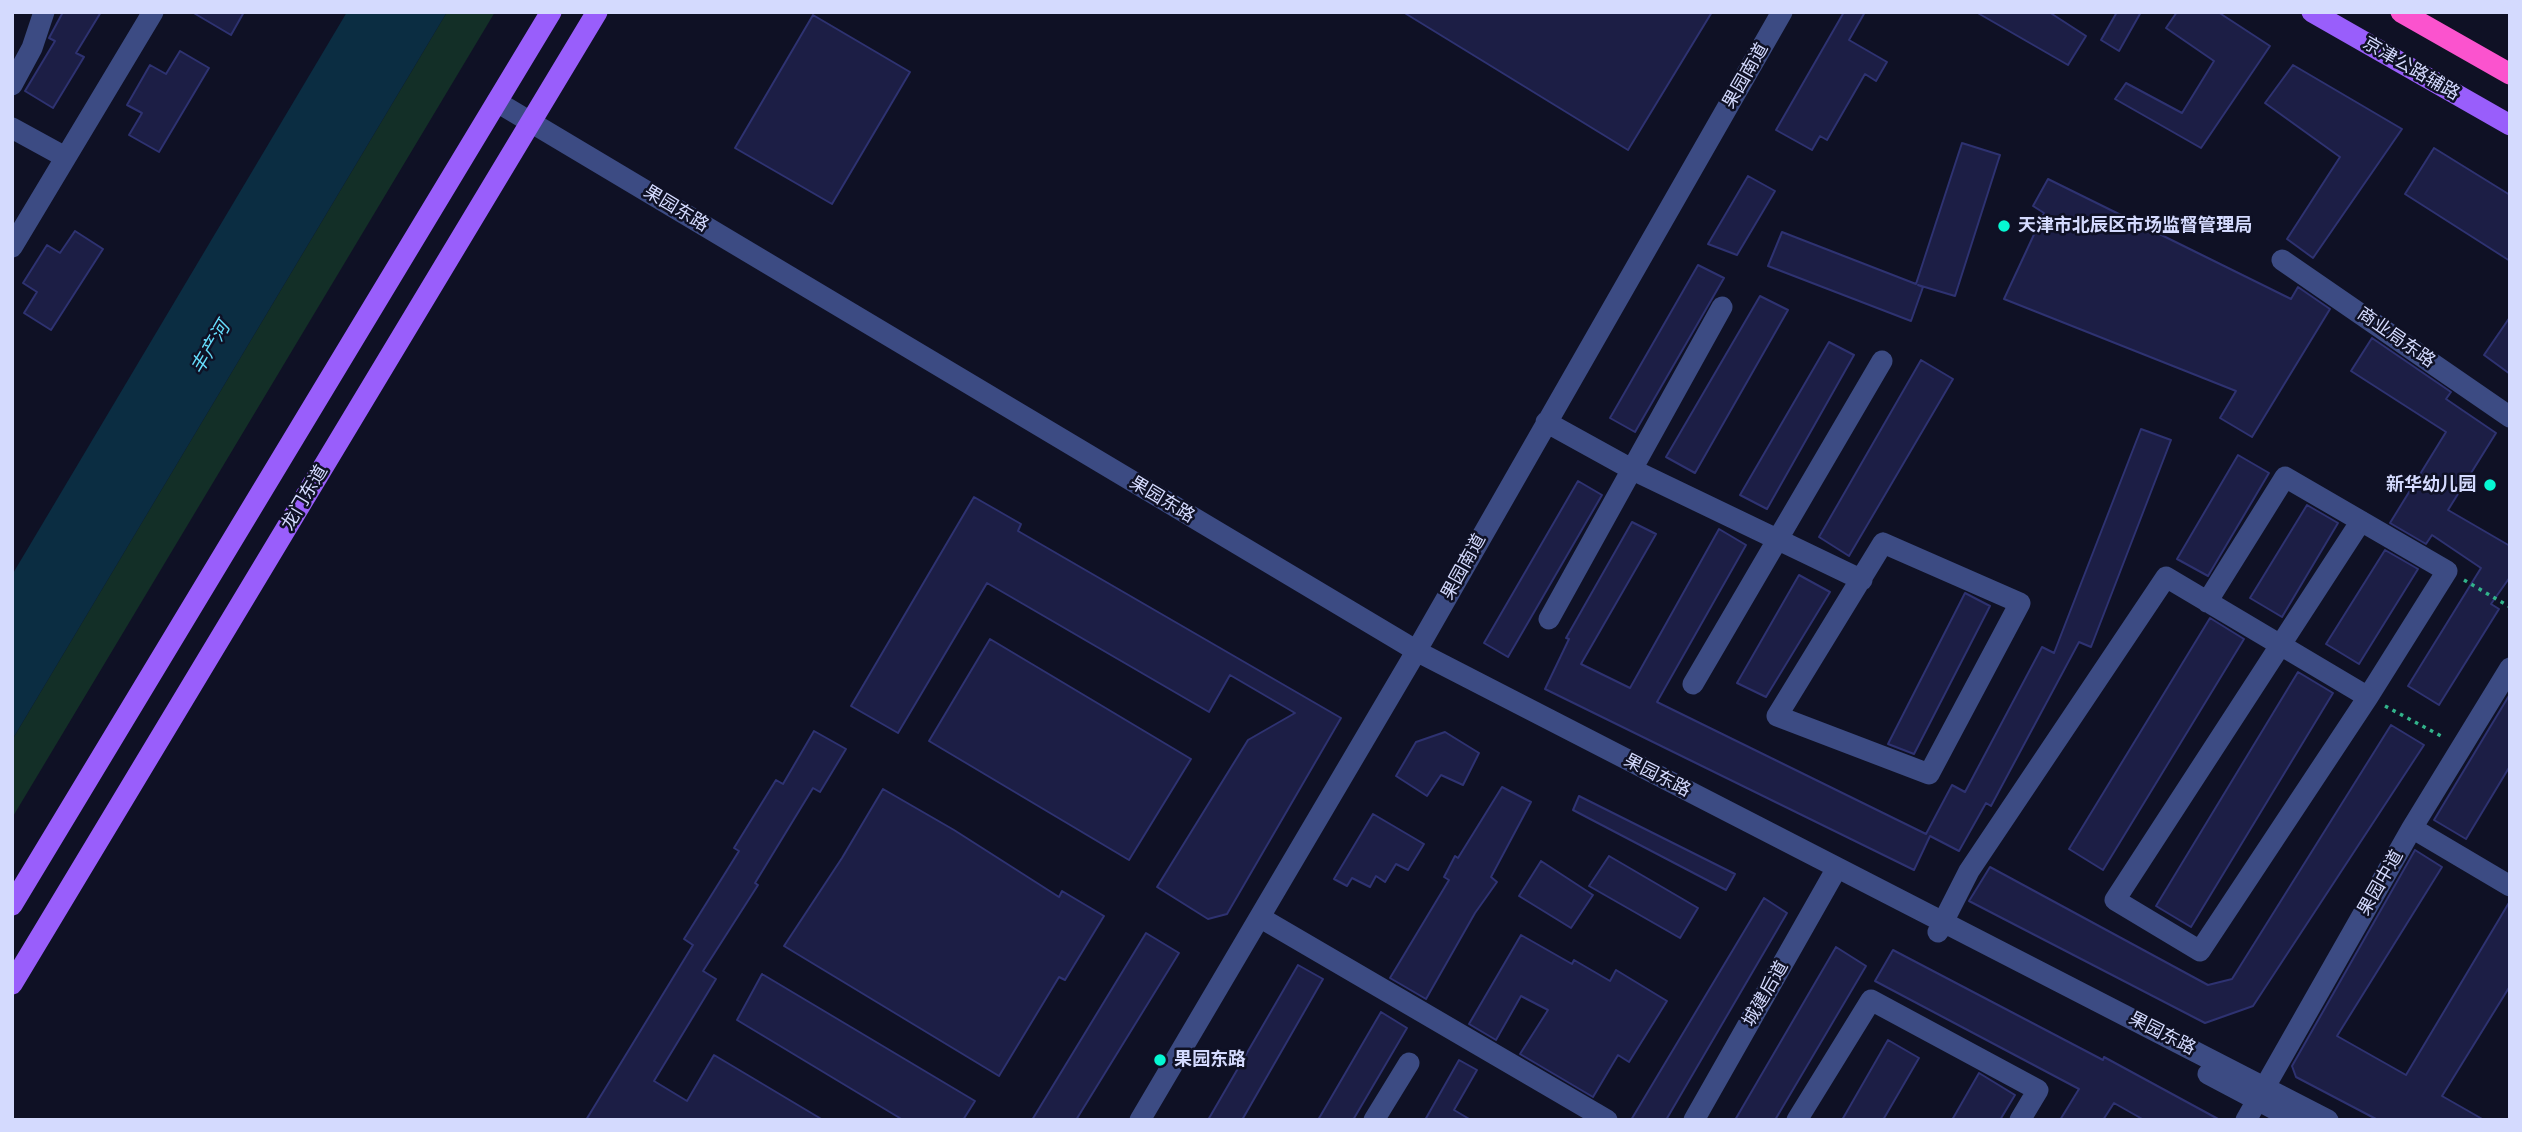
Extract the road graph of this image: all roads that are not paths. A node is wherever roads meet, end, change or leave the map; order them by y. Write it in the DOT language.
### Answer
graph roads {
  1 [pos="44,12"];
  2 [pos="153,12"];
  3 [pos="551,12"];
  4 [pos="597,12"];
  5 [pos="1782,12"];
  6 [pos="1794,12"];
  7 [pos="2312,12"];
  8 [pos="2401,12"];
  9 [pos="2510,74"];
  10 [pos="12,85"];
  11 [pos="494,107"];
  12 [pos="2510,125"];
  13 [pos="528,127"];
  14 [pos="12,128"];
  15 [pos="65,157"];
  16 [pos="12,247"];
  17 [pos="2283,260"];
  18 [pos="1722,307"];
  19 [pos="1882,360"];
  20 [pos="2510,417"];
  21 [pos="1550,424"];
  22 [pos="1633,470"];
  23 [pos="2361,521"];
  24 [pos="1779,538"];
  25 [pos="1862,580"];
  26 [pos="2207,602"];
  27 [pos="1549,619"];
  28 [pos="2280,645"];
  29 [pos="1416,658"];
  30 [pos="2510,668"];
  31 [pos="1693,684"];
  32 [pos="2368,697"];
  33 [pos="2412,828"];
  34 [pos="1834,874"];
  35 [pos="2509,885"];
  36 [pos="12,905"];
  37 [pos="1264,920"];
  38 [pos="1940,928"];
  39 [pos="12,984"];
  40 [pos="1409,1063"];
  41 [pos="2261,1093"];
  42 [pos="1140,1120"];
  43 [pos="1152,1120"];
  44 [pos="1374,1120"];
  45 [pos="1607,1120"];
  46 [pos="1694,1120"];
  47 [pos="1797,1120"];
  48 [pos="2020,1120"];
  49 [pos="2246,1120"];
  50 [pos="2295,1120"];
  51 [pos="2328,1120"];
  1 -- 10 [label="street"];
  2 -- 15 [label="street"];
  3 -- 11 [label="main road"];
  4 -- 13 [label="main road, 龙门东道"];
  5 -- 21 [label="street, 果园南道"];
  6 -- 21 [label="street, 果园南道"];
  7 -- 12 [label="main road, 京津公路辅路"];
  8 -- 9 [label="highway"];
  11 -- 13 [label="street, 果园东路"];
  11 -- 36 [label="main road"];
  13 -- 29 [label="street, 果园东路"];
  13 -- 39 [label="main road, 龙门东道"];
  14 -- 15 [label="street"];
  15 -- 16 [label="street"];
  17 -- 20 [label="street, 商业局东路"];
  18 -- 22 [label="street"];
  19 -- 24 [label="street"];
  21 -- 22 [label="street"];
  21 -- 29 [label="street, 果园南道"];
  22 -- 24 [label="street"];
  22 -- 27 [label="street"];
  23 -- 26 [label="street"];
  23 -- 28 [label="street"];
  23 -- 32 [label="street"];
  24 -- 25 [label="street"];
  24 -- 31 [label="street"];
  25 -- 25 [label="street"];
  26 -- 28 [label="street"];
  26 -- 38 [label="street"];
  28 -- 32 [label="street"];
  28 -- 32 [label="street"];
  29 -- 34 [label="street, 果园东路"];
  29 -- 37 [label="street, 果园南道"];
  30 -- 33 [label="street, 果园中道"];
  33 -- 35 [label="street"];
  33 -- 41 [label="street, 果园中道"];
  34 -- 38 [label="street, 果园东路"];
  34 -- 46 [label="street, 城建后道"];
  37 -- 42 [label="street, 果园南道"];
  37 -- 43 [label="street, 果园南道"];
  37 -- 45 [label="street"];
  38 -- 41 [label="street, 果园东路"];
  40 -- 44 [label="street"];
  41 -- 49 [label="street, 果园中道"];
  41 -- 50 [label="street, 果园东路"];
  41 -- 51 [label="street, 果园东路"];
  47 -- 48 [label="street"];
}
